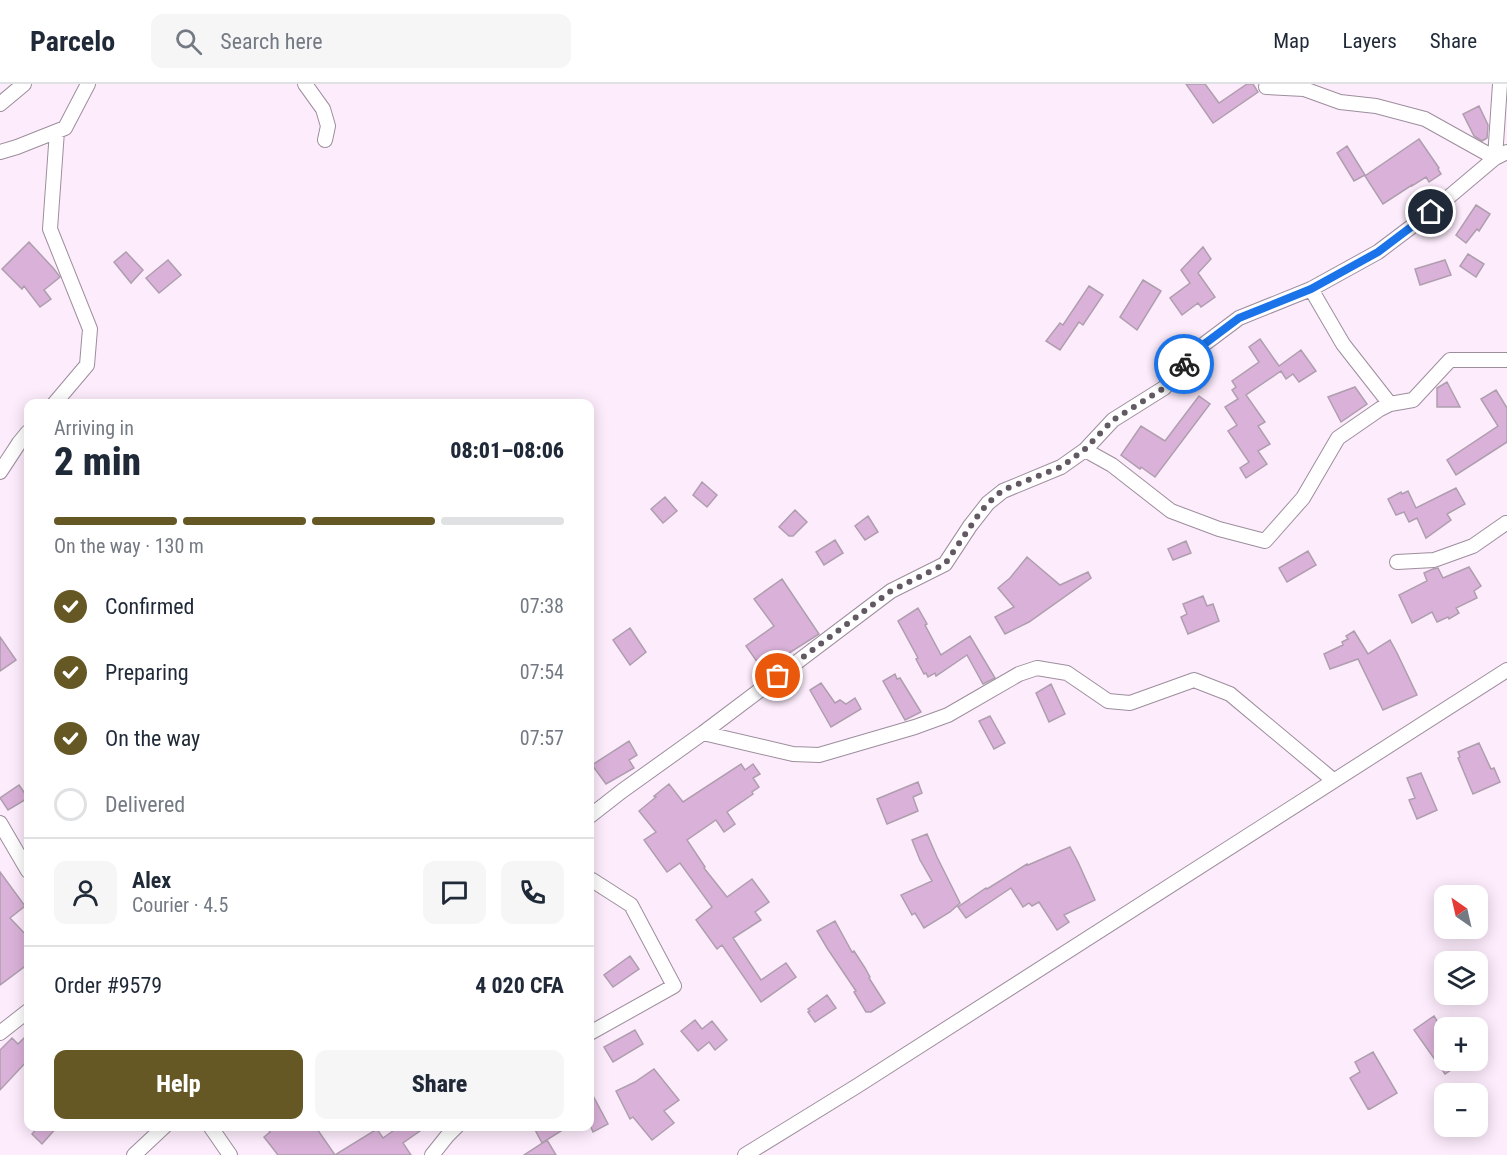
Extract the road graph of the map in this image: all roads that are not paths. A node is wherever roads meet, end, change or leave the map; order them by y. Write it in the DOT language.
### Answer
graph roads {
  1 [pos="24,84"];
  2 [pos="88,84"];
  3 [pos="305,84"];
  4 [pos="1500,84"];
  5 [pos="1266,87"];
  6 [pos="0,104"];
  7 [pos="57,131"];
  8 [pos="325,140"];
  9 [pos="0,152"];
  10 [pos="1501,155"];
  11 [pos="1311,289"];
  12 [pos="1507,360"];
  13 [pos="58,399"];
  14 [pos="1390,404"];
  15 [pos="24,437"];
  16 [pos="1084,450"];
  17 [pos="0,472"];
  18 [pos="1507,523"];
  19 [pos="1397,562"];
  20 [pos="1507,670"];
  21 [pos="703,733"];
  22 [pos="1333,780"];
  23 [pos="594,813"];
  24 [pos="0,823"];
  25 [pos="24,864"];
  26 [pos="594,881"];
  27 [pos="24,1014"];
  28 [pos="594,1031"];
  29 [pos="0,1032"];
  30 [pos="160,1131"];
  31 [pos="213,1131"];
  32 [pos="452,1131"];
  33 [pos="135,1155"];
  34 [pos="230,1155"];
  35 [pos="432,1155"];
  36 [pos="745,1155"];
  1 -- 6 [label="street"];
  2 -- 7 [label="street"];
  3 -- 8 [label="street"];
  4 -- 10 [label="street"];
  5 -- 10 [label="street"];
  7 -- 9 [label="street"];
  7 -- 13 [label="street"];
  10 -- 11 [label="street"];
  11 -- 14 [label="street"];
  11 -- 16 [label="street"];
  12 -- 14 [label="street"];
  14 -- 16 [label="street"];
  15 -- 17 [label="street"];
  16 -- 21 [label="street"];
  18 -- 19 [label="street"];
  20 -- 22 [label="street"];
  21 -- 22 [label="street"];
  21 -- 23 [label="street"];
  22 -- 36 [label="street"];
  24 -- 25 [label="street"];
  26 -- 28 [label="street"];
  27 -- 29 [label="street"];
  30 -- 33 [label="street"];
  31 -- 34 [label="street"];
  32 -- 35 [label="street"];
}
